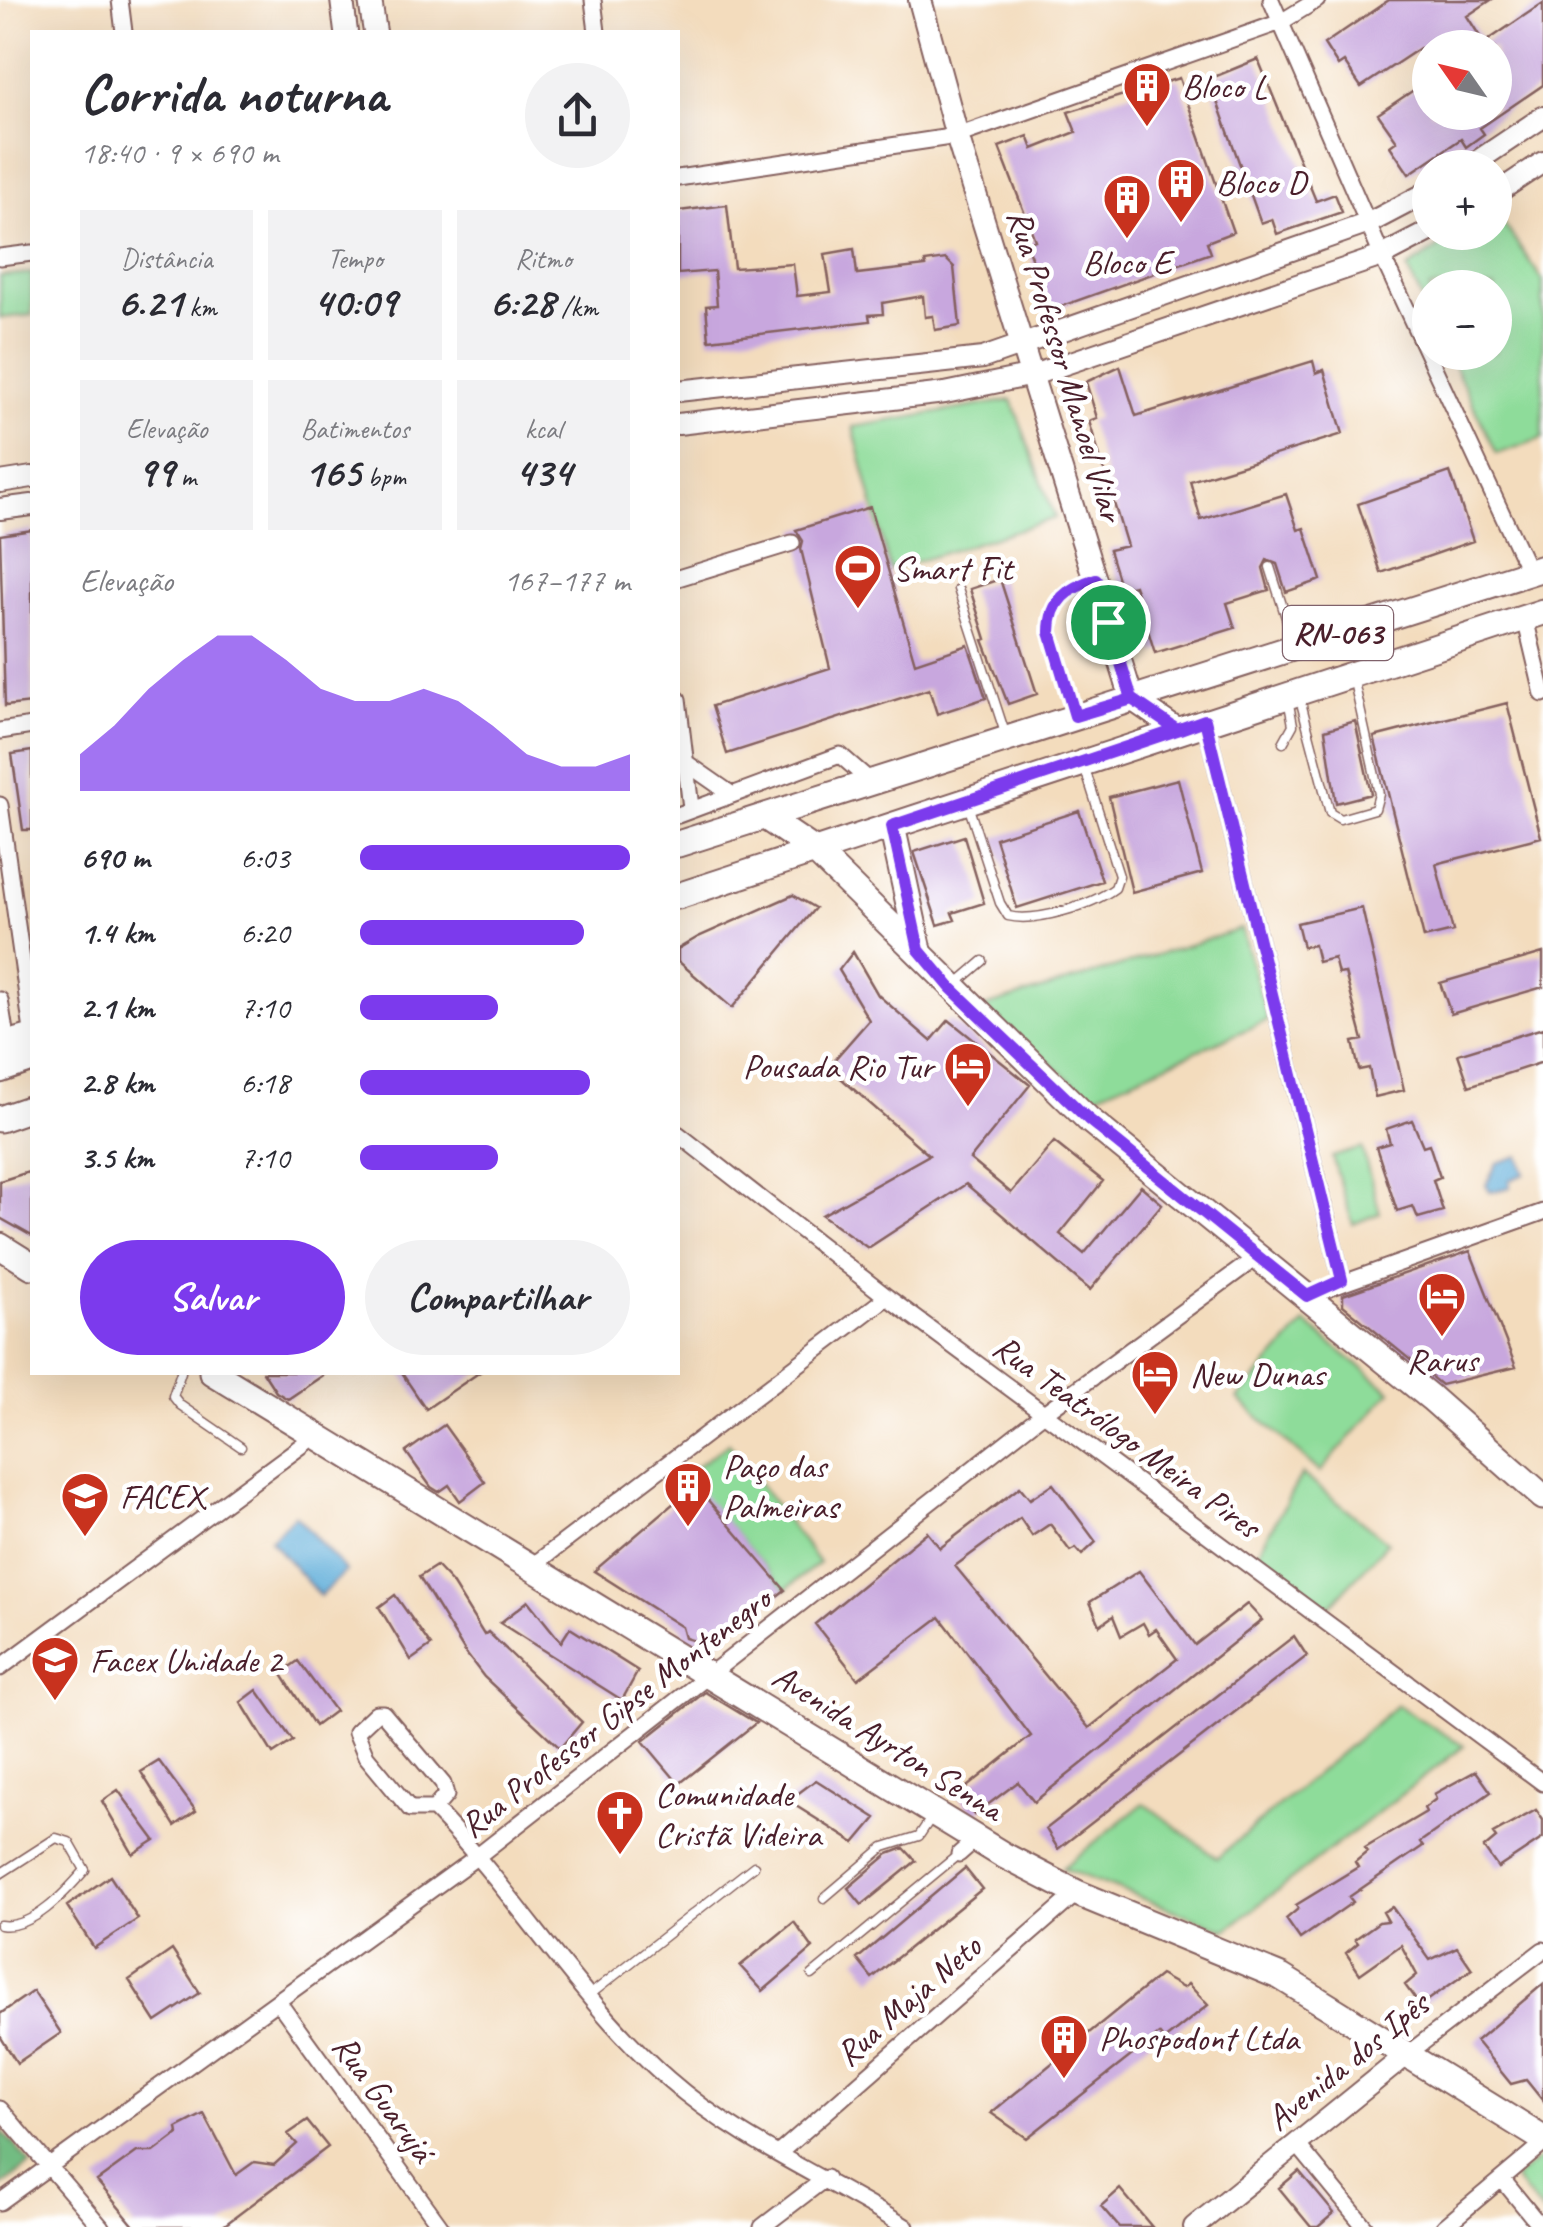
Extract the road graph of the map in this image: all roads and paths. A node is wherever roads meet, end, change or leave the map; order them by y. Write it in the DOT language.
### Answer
graph roads {
  1 [pos="120,0"];
  2 [pos="342,0"];
  3 [pos="370,0"];
  4 [pos="593,0"];
  5 [pos="1272,0"];
  6 [pos="1316,0"];
  7 [pos="924,1"];
  8 [pos="1280,22"];
  9 [pos="124,30"];
  10 [pos="346,30"];
  11 [pos="375,30"];
  12 [pos="597,30"];
  13 [pos="1543,117"];
  14 [pos="957,136"];
  15 [pos="1493,150"];
  16 [pos="1543,162"];
  17 [pos="680,178"];
  18 [pos="1512,183"];
  19 [pos="1412,201"];
  20 [pos="1369,224"];
  21 [pos="1412,240"];
  22 [pos="30,253"];
  23 [pos="1382,256"];
  24 [pos="0,257"];
  25 [pos="1152,301"];
  26 [pos="1163,331"];
  27 [pos="1022,347"];
  28 [pos="932,367"];
  29 [pos="1032,375"];
  30 [pos="680,391"];
  31 [pos="936,394"];
  32 [pos="680,424"];
  33 [pos="30,477"];
  34 [pos="0,482"];
  35 [pos="30,505"];
  36 [pos="0,509"];
  37 [pos="792,543"];
  38 [pos="1270,567"];
  39 [pos="1536,570"];
  40 [pos="680,577"];
  41 [pos="1096,579"];
  42 [pos="958,590"];
  43 [pos="1534,615"];
  44 [pos="1296,647"];
  45 [pos="1352,675"];
  46 [pos="1293,692"];
  47 [pos="1543,694"];
  48 [pos="1132,699"];
  49 [pos="1075,716"];
  50 [pos="680,717"];
  51 [pos="1205,720"];
  52 [pos="30,726"];
  53 [pos="1177,730"];
  54 [pos="0,731"];
  55 [pos="1007,738"];
  56 [pos="1283,743"];
  57 [pos="685,762"];
  58 [pos="1083,763"];
  59 [pos="870,781"];
  60 [pos="730,794"];
  61 [pos="967,801"];
  62 [pos="0,805"];
  63 [pos="684,812"];
  64 [pos="765,817"];
  65 [pos="892,826"];
  66 [pos="680,843"];
  67 [pos="814,850"];
  68 [pos="6,886"];
  69 [pos="680,895"];
  70 [pos="919,950"];
  71 [pos="982,961"];
  72 [pos="951,988"];
  73 [pos="0,1000"];
  74 [pos="30,1023"];
  75 [pos="30,1035"];
  76 [pos="4,1045"];
  77 [pos="30,1061"];
  78 [pos="0,1070"];
  79 [pos="30,1109"];
  80 [pos="0,1119"];
  81 [pos="680,1136"];
  82 [pos="1543,1212"];
  83 [pos="0,1246"];
  84 [pos="1256,1257"];
  85 [pos="30,1265"];
  86 [pos="1342,1280"];
  87 [pos="1307,1296"];
  88 [pos="887,1297"];
  89 [pos="180,1375"];
  90 [pos="217,1375"];
  91 [pos="1044,1413"];
  92 [pos="316,1435"];
  93 [pos="241,1446"];
  94 [pos="1543,1497"];
  95 [pos="531,1567"];
  96 [pos="0,1668"];
  97 [pos="712,1674"];
  98 [pos="1543,1783"];
  99 [pos="434,1809"];
  100 [pos="934,1814"];
  101 [pos="968,1847"];
  102 [pos="479,1855"];
  103 [pos="754,1866"];
  104 [pos="0,1874"];
  105 [pos="1077,1893"];
  106 [pos="824,1898"];
  107 [pos="0,1924"];
  108 [pos="1542,1951"];
  109 [pos="812,1975"];
  110 [pos="591,1994"];
  111 [pos="279,2004"];
  112 [pos="1409,2053"];
  113 [pos="0,2110"];
  114 [pos="1543,2141"];
  115 [pos="1296,2143"];
  116 [pos="779,2153"];
  117 [pos="50,2165"];
  118 [pos="826,2178"];
  119 [pos="1502,2180"];
  120 [pos="0,2202"];
  121 [pos="100,2227"];
  122 [pos="441,2227"];
  123 [pos="762,2227"];
  124 [pos="906,2227"];
  125 [pos="1194,2227"];
  126 [pos="1365,2227"];
  127 [pos="1444,2227"];
  128 [pos="1541,2227"];
  1 -- 9 [label="street"];
  2 -- 10 [label="main road"];
  3 -- 11 [label="main road"];
  4 -- 12 [label="street"];
  5 -- 8 [label="street"];
  6 -- 8 [label="street"];
  7 -- 14 [label="main road, Rua Professor Manoel Vilar"];
  8 -- 14 [label="street"];
  8 -- 20 [label="street"];
  13 -- 15 [label="street"];
  14 -- 17 [label="street"];
  14 -- 27 [label="main road, Rua Professor Manoel Vilar"];
  16 -- 18 [label="street"];
  19 -- 20 [label="street"];
  20 -- 23 [label="street"];
  20 -- 25 [label="street"];
  21 -- 23 [label="street"];
  22 -- 24 [label="street"];
  23 -- 26 [label="street"];
  23 -- 39 [label="street"];
  25 -- 26 [label="street"];
  25 -- 27 [label="street"];
  26 -- 29 [label="street"];
  27 -- 28 [label="street"];
  27 -- 29 [label="main road, Rua Professor Manoel Vilar"];
  28 -- 30 [label="street"];
  28 -- 31 [label="street"];
  29 -- 31 [label="street"];
  29 -- 41 [label="main road, Rua Professor Manoel Vilar"];
  31 -- 32 [label="street"];
  33 -- 34 [label="street"];
  35 -- 36 [label="street"];
  37 -- 40 [label="street"];
  38 -- 44 [label="lane"];
  39 -- 44 [label="main road, RN-063"];
  41 -- 48 [label="main road, Rua Professor Manoel Vilar"];
  41 -- 49 [label="lane"];
  42 -- 55 [label="lane"];
  43 -- 45 [label="main road, RN-063"];
  43 -- 47 [label="street"];
  44 -- 48 [label="main road, RN-063"];
  45 -- 46 [label="main road, RN-063"];
  45 -- 46 [label="lane"];
  46 -- 51 [label="main road, RN-063"];
  46 -- 56 [label="lane"];
  48 -- 49 [label="main road, RN-063"];
  48 -- 53 [label="main road"];
  49 -- 55 [label="main road, RN-063"];
  50 -- 57 [label="street"];
  51 -- 53 [label="main road, RN-063"];
  51 -- 86 [label="street"];
  52 -- 54 [label="street"];
  53 -- 58 [label="main road, RN-063"];
  55 -- 59 [label="main road, RN-063"];
  57 -- 60 [label="street"];
  57 -- 63 [label="street"];
  58 -- 61 [label="main road, RN-063"];
  58 -- 61 [label="lane"];
  59 -- 60 [label="street"];
  59 -- 64 [label="main road, RN-063"];
  60 -- 63 [label="street"];
  61 -- 65 [label="main road, RN-063"];
  62 -- 68 [label="street"];
  64 -- 66 [label="main road, RN-063"];
  64 -- 67 [label="main road"];
  65 -- 67 [label="main road, RN-063"];
  65 -- 70 [label="main road"];
  67 -- 69 [label="main road, RN-063"];
  67 -- 70 [label="main road"];
  68 -- 74 [label="street"];
  70 -- 72 [label="main road"];
  71 -- 72 [label="lane"];
  72 -- 84 [label="main road"];
  73 -- 76 [label="street"];
  75 -- 76 [label="main road"];
  77 -- 78 [label="main road"];
  79 -- 80 [label="main road"];
  81 -- 88 [label="street, Rua Teatrólogo Meira Pires"];
  82 -- 86 [label="street"];
  83 -- 85 [label="main road"];
  84 -- 87 [label="main road"];
  84 -- 91 [label="street, Rua Professor Gipse Montenegro"];
  86 -- 87 [label="street"];
  87 -- 94 [label="main road"];
  88 -- 91 [label="street, Rua Teatrólogo Meira Pires"];
  88 -- 95 [label="street"];
  89 -- 93 [label="lane"];
  90 -- 92 [label="main road, Avenida Ayrton Senna"];
  91 -- 97 [label="street, Rua Professor Gipse Montenegro"];
  91 -- 98 [label="street, Rua Teatrólogo Meira Pires"];
  92 -- 95 [label="main road, Avenida Ayrton Senna"];
  92 -- 96 [label="street"];
  95 -- 97 [label="main road, Avenida Ayrton Senna"];
  97 -- 100 [label="main road, Avenida Ayrton Senna"];
  97 -- 102 [label="street, Rua Professor Gipse Montenegro"];
  99 -- 99 [label="street"];
  99 -- 102 [label="street"];
  100 -- 101 [label="main road, Avenida Ayrton Senna"];
  100 -- 106 [label="lane"];
  101 -- 105 [label="main road, Avenida Ayrton Senna"];
  101 -- 109 [label="lane"];
  102 -- 110 [label="street"];
  102 -- 111 [label="street, Rua Professor Gipse Montenegro"];
  103 -- 110 [label="lane"];
  104 -- 107 [label="lane"];
  105 -- 112 [label="main road, Avenida Ayrton Senna"];
  105 -- 116 [label="street, Rua Maja Neto"];
  108 -- 112 [label="street, Avenida dos Ipês"];
  110 -- 116 [label="street"];
  111 -- 117 [label="street, Rua Professor Gipse Montenegro"];
  111 -- 122 [label="street, Rua Guarujá"];
  112 -- 114 [label="main road, Avenida Ayrton Senna"];
  112 -- 115 [label="street, Avenida dos Ipês"];
  113 -- 117 [label="street"];
  114 -- 119 [label="street"];
  115 -- 125 [label="street, Avenida dos Ipês"];
  115 -- 126 [label="street"];
  116 -- 118 [label="street"];
  117 -- 120 [label="street, Rua Professor Gipse Montenegro"];
  117 -- 121 [label="street"];
  118 -- 123 [label="street"];
  118 -- 124 [label="street"];
  119 -- 127 [label="street"];
  119 -- 128 [label="street"];
}
